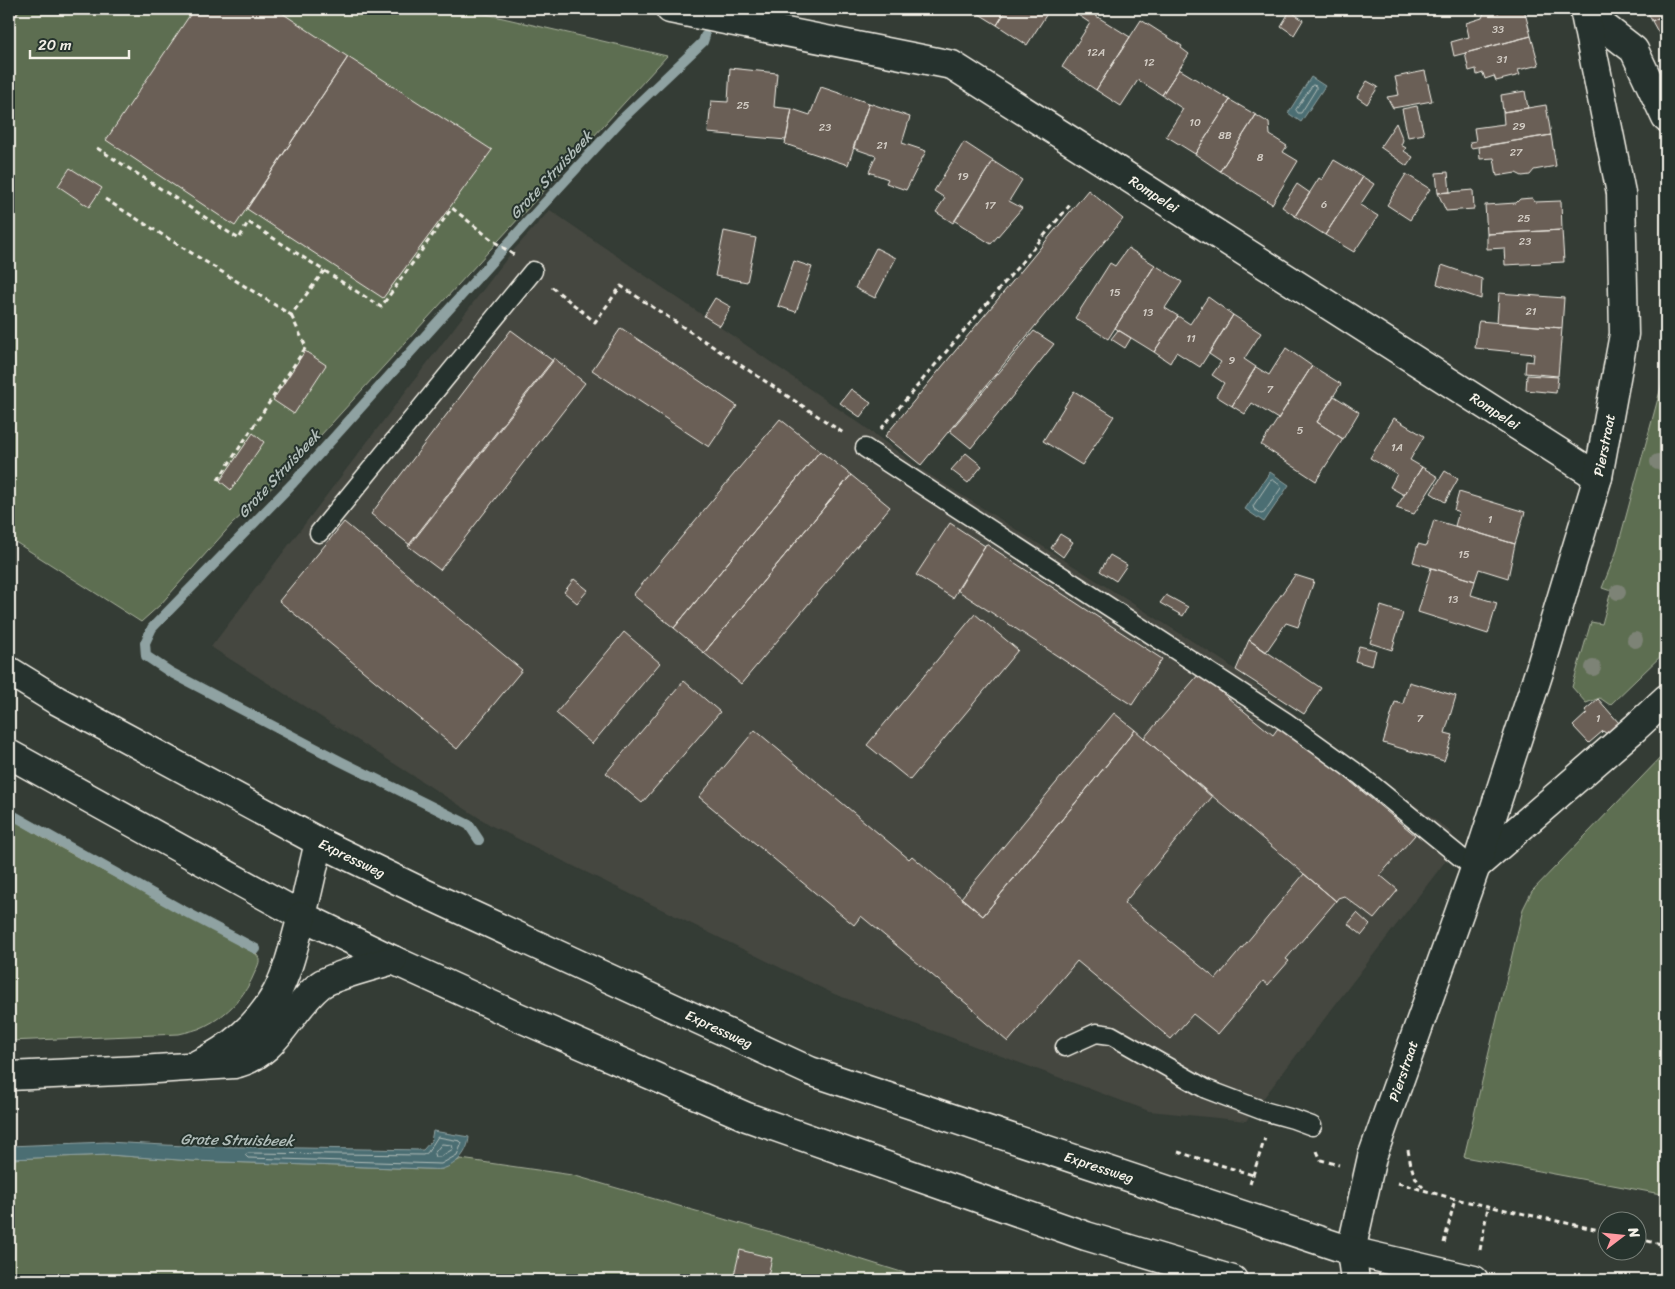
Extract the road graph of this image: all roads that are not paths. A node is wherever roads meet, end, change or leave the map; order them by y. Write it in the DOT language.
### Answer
graph roads {
  1 [pos="670,9"];
  2 [pos="1584,10"];
  3 [pos="1666,118"];
  4 [pos="533,271"];
  5 [pos="865,448"];
  6 [pos="1598,477"];
  7 [pos="319,533"];
  8 [pos="9,671"];
  9 [pos="1666,699"];
  10 [pos="9,754"];
  11 [pos="319,842"];
  12 [pos="1475,867"];
  13 [pos="302,916"];
  14 [pos="393,960"];
  15 [pos="1064,1047"];
  16 [pos="193,1067"];
  17 [pos="9,1076"];
  18 [pos="1312,1126"];
  19 [pos="1352,1250"];
  20 [pos="1233,1280"];
  21 [pos="1355,1280"];
  22 [pos="1474,1280"];
  1 -- 6 [label="main road, Rompelei"];
  2 -- 3 [label="main road, Pierstraat"];
  2 -- 6 [label="main road, Pierstraat"];
  4 -- 7 [label="lane"];
  5 -- 12 [label="lane"];
  6 -- 12 [label="main road, Pierstraat"];
  8 -- 11 [label="main road, Expressweg"];
  9 -- 12 [label="main road, Pierstraat"];
  10 -- 13 [label="main road"];
  11 -- 13 [label="main road"];
  11 -- 19 [label="main road, Expressweg"];
  12 -- 19 [label="main road, Pierstraat"];
  13 -- 14 [label="main road"];
  13 -- 16 [label="main road"];
  14 -- 16 [label="main road"];
  14 -- 20 [label="main road"];
  15 -- 18 [label="lane"];
  16 -- 17 [label="main road"];
  19 -- 21 [label="main road, Pierstraat"];
  19 -- 22 [label="main road, Expressweg"];
}
